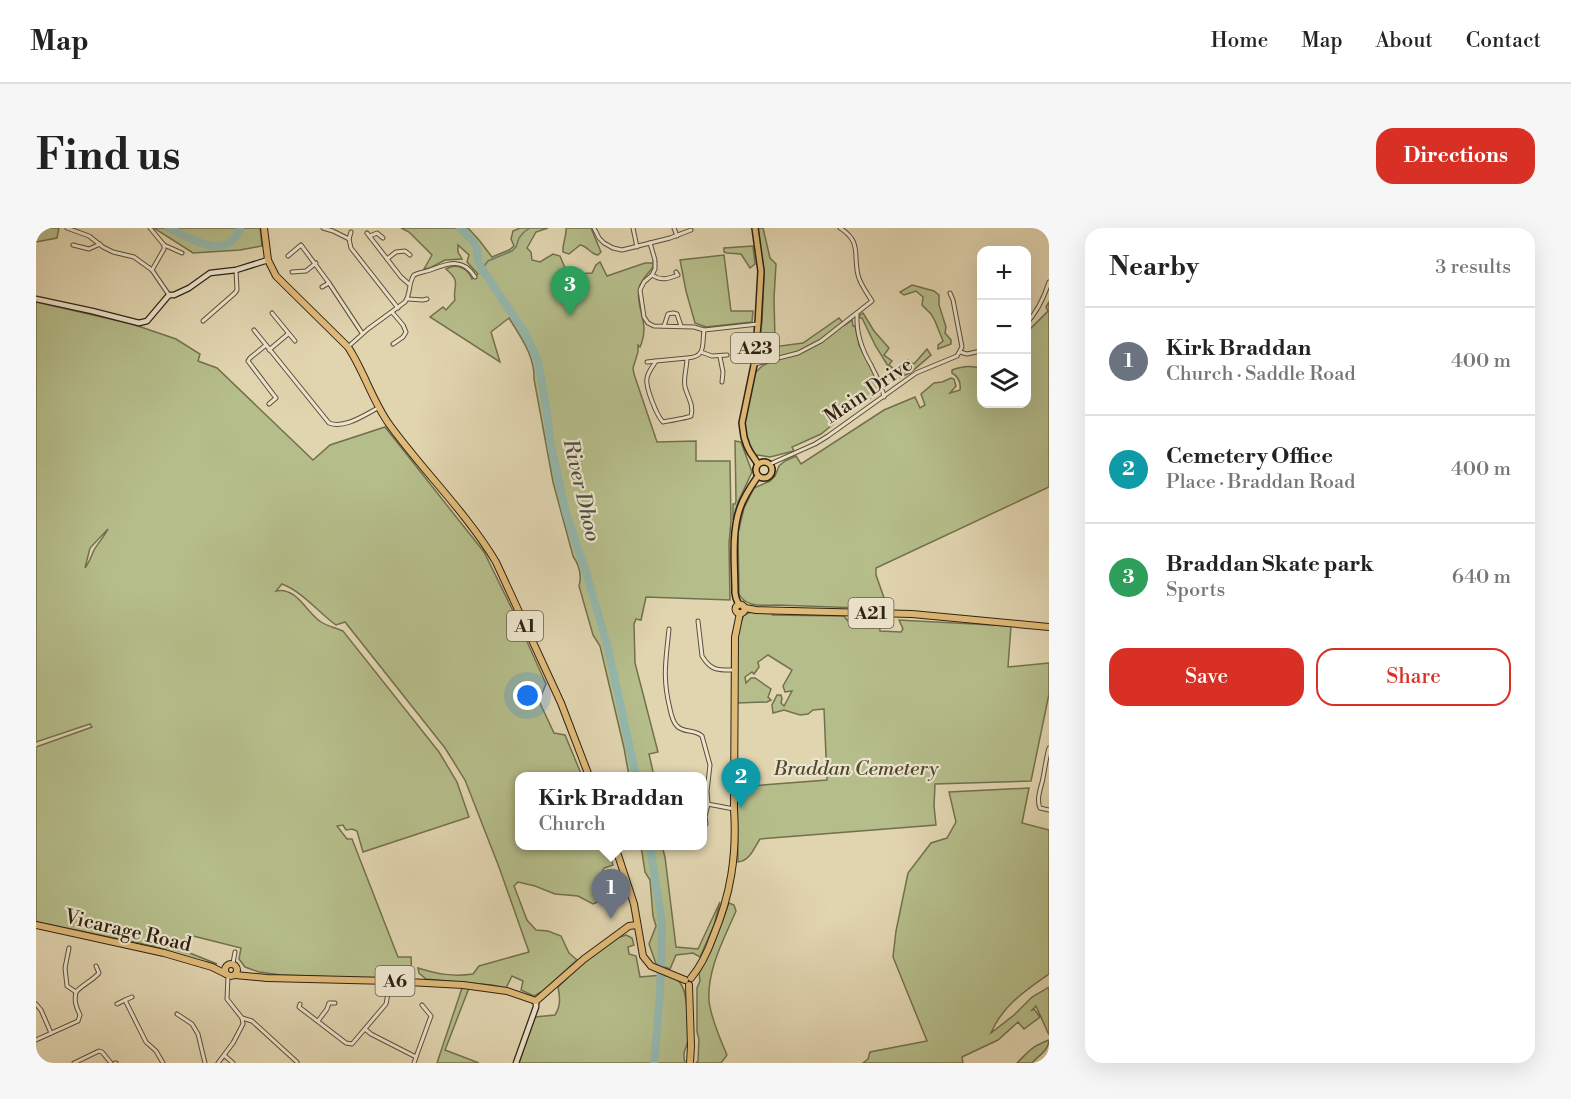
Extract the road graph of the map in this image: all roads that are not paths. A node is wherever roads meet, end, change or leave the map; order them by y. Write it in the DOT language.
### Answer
graph roads {
  1 [pos="67,228"];
  2 [pos="150,228"];
  3 [pos="323,228"];
  4 [pos="594,228"];
  5 [pos="633,228"];
  6 [pos="674,228"];
  7 [pos="755,228"];
  8 [pos="840,228"];
  9 [pos="264,230"];
  10 [pos="691,230"];
  11 [pos="351,232"];
  12 [pos="677,236"];
  13 [pos="382,238"];
  14 [pos="349,239"];
  15 [pos="650,243"];
  16 [pos="100,244"];
  17 [pos="73,245"];
  18 [pos="164,245"];
  19 [pos="637,247"];
  20 [pos="182,253"];
  21 [pos="288,255"];
  22 [pos="410,255"];
  23 [pos="387,259"];
  24 [pos="268,260"];
  25 [pos="316,263"];
  26 [pos="152,270"];
  27 [pos="236,270"];
  28 [pos="292,272"];
  29 [pos="676,272"];
  30 [pos="652,275"];
  31 [pos="475,277"];
  32 [pos="1049,282"];
  33 [pos="329,283"];
  34 [pos="409,284"];
  35 [pos="322,287"];
  36 [pos="950,293"];
  37 [pos="169,295"];
  38 [pos="36,299"];
  39 [pos="427,299"];
  40 [pos="406,300"];
  41 [pos="398,308"];
  42 [pos="392,312"];
  43 [pos="272,313"];
  44 [pos="857,314"];
  45 [pos="1031,319"];
  46 [pos="203,321"];
  47 [pos="758,324"];
  48 [pos="664,326"];
  49 [pos="681,326"];
  50 [pos="254,330"];
  51 [pos="704,330"];
  52 [pos="288,333"];
  53 [pos="362,333"];
  54 [pos="295,341"];
  55 [pos="393,344"];
  56 [pos="266,345"];
  57 [pos="348,347"];
  58 [pos="269,350"];
  59 [pos="701,352"];
  60 [pos="960,352"];
  61 [pos="977,352"];
  62 [pos="727,355"];
  63 [pos="687,357"];
  64 [pos="720,357"];
  65 [pos="656,361"];
  66 [pos="647,362"];
  67 [pos="754,365"];
  68 [pos="722,382"];
  69 [pos="884,397"];
  70 [pos="276,398"];
  71 [pos="279,402"];
  72 [pos="269,404"];
  73 [pos="378,408"];
  74 [pos="758,464"];
  75 [pos="770,464"];
  76 [pos="758,476"];
  77 [pos="741,609"];
  78 [pos="698,621"];
  79 [pos="1049,627"];
  80 [pos="669,629"];
  81 [pos="734,670"];
  82 [pos="1049,748"];
  83 [pos="587,772"];
  84 [pos="708,804"];
  85 [pos="707,808"];
  86 [pos="734,809"];
  87 [pos="1049,810"];
  88 [pos="616,850"];
  89 [pos="36,925"];
  90 [pos="637,925"];
  91 [pos="69,948"];
  92 [pos="235,952"];
  93 [pos="232,965"];
  94 [pos="96,966"];
  95 [pos="212,968"];
  96 [pos="99,973"];
  97 [pos="104,974"];
  98 [pos="251,975"];
  99 [pos="230,976"];
  100 [pos="687,980"];
  101 [pos="390,981"];
  102 [pos="76,992"];
  103 [pos="132,997"];
  104 [pos="125,1000"];
  105 [pos="536,1001"];
  106 [pos="324,1003"];
  107 [pos="329,1003"];
  108 [pos="336,1003"];
  109 [pos="36,1004"];
  110 [pos="117,1004"];
  111 [pos="422,1005"];
  112 [pos="298,1006"];
  113 [pos="177,1014"];
  114 [pos="242,1018"];
  115 [pos="318,1022"];
  116 [pos="365,1029"];
  117 [pos="51,1033"];
  118 [pos="36,1040"];
  119 [pos="225,1056"];
  120 [pos="416,1057"];
  121 [pos="297,1062"];
  122 [pos="74,1063"];
  123 [pos="114,1063"];
  124 [pos="163,1063"];
  125 [pos="205,1063"];
  126 [pos="218,1063"];
  127 [pos="233,1063"];
  128 [pos="414,1063"];
  129 [pos="516,1063"];
  130 [pos="690,1063"];
  1 -- 16 [label="street"];
  2 -- 18 [label="street"];
  3 -- 14 [label="street"];
  4 -- 19 [label="street"];
  5 -- 19 [label="street"];
  6 -- 12 [label="street"];
  7 -- 47 [label="main road, A23"];
  8 -- 44 [label="street"];
  9 -- 24 [label="highway, A1"];
  10 -- 12 [label="street"];
  11 -- 14 [label="street"];
  12 -- 15 [label="street"];
  13 -- 23 [label="street"];
  14 -- 41 [label="street"];
  15 -- 19 [label="street"];
  15 -- 30 [label="street"];
  16 -- 17 [label="street"];
  16 -- 26 [label="street"];
  18 -- 20 [label="street"];
  18 -- 26 [label="street"];
  21 -- 25 [label="street"];
  22 -- 23 [label="street"];
  23 -- 34 [label="street"];
  24 -- 27 [label="main road"];
  24 -- 57 [label="highway, A1"];
  25 -- 28 [label="street"];
  25 -- 33 [label="street"];
  26 -- 37 [label="street"];
  27 -- 37 [label="main road"];
  27 -- 46 [label="street"];
  29 -- 30 [label="street"];
  30 -- 48 [label="street"];
  31 -- 34 [label="street"];
  32 -- 45 [label="street"];
  33 -- 35 [label="street"];
  33 -- 53 [label="street"];
  34 -- 40 [label="street"];
  36 -- 60 [label="street"];
  37 -- 38 [label="main road"];
  39 -- 40 [label="street"];
  40 -- 41 [label="street"];
  41 -- 42 [label="street"];
  42 -- 53 [label="street"];
  42 -- 55 [label="street"];
  43 -- 52 [label="street"];
  44 -- 67 [label="street"];
  44 -- 69 [label="street"];
  47 -- 51 [label="street"];
  47 -- 67 [label="main road, A23"];
  48 -- 49 [label="street"];
  48 -- 49 [label="street"];
  49 -- 51 [label="street"];
  50 -- 56 [label="street"];
  51 -- 59 [label="street"];
  52 -- 54 [label="street"];
  52 -- 58 [label="street"];
  53 -- 57 [label="street"];
  56 -- 58 [label="street"];
  56 -- 70 [label="street"];
  57 -- 73 [label="highway, A1"];
  58 -- 73 [label="street"];
  59 -- 63 [label="street"];
  59 -- 64 [label="street"];
  60 -- 61 [label="street"];
  60 -- 69 [label="street, Main Drive"];
  62 -- 64 [label="street"];
  63 -- 65 [label="street"];
  63 -- 65 [label="street"];
  64 -- 68 [label="street"];
  65 -- 66 [label="street"];
  67 -- 74 [label="main road, A23"];
  69 -- 75 [label="street, Main Drive"];
  70 -- 71 [label="street"];
  70 -- 72 [label="street"];
  73 -- 83 [label="highway, A1"];
  74 -- 75 [label="main road"];
  74 -- 76 [label="main road"];
  75 -- 76 [label="main road"];
  76 -- 77 [label="main road"];
  77 -- 79 [label="highway, A21"];
  77 -- 81 [label="highway"];
  78 -- 81 [label="street"];
  80 -- 84 [label="street"];
  81 -- 86 [label="highway"];
  82 -- 87 [label="street"];
  84 -- 85 [label="street"];
  84 -- 86 [label="street"];
  86 -- 100 [label="highway"];
  88 -- 90 [label="highway"];
  89 -- 95 [label="highway, Vicarage Road / A6"];
  90 -- 100 [label="highway"];
  90 -- 105 [label="highway"];
  91 -- 102 [label="street"];
  92 -- 93 [label="street"];
  93 -- 95 [label="highway, Vicarage Road / A6"];
  93 -- 98 [label="highway, Vicarage Road / A6"];
  93 -- 99 [label="highway"];
  93 -- 99 [label="highway"];
  94 -- 96 [label="street"];
  95 -- 99 [label="highway, Vicarage Road / A6"];
  96 -- 97 [label="street"];
  96 -- 102 [label="street"];
  98 -- 99 [label="highway, Vicarage Road / A6"];
  98 -- 101 [label="highway, Vicarage Road / A6"];
  99 -- 114 [label="street"];
  100 -- 130 [label="highway"];
  101 -- 105 [label="highway, Vicarage Road / A6"];
  101 -- 116 [label="street"];
  102 -- 117 [label="street"];
  103 -- 104 [label="street"];
  104 -- 110 [label="street"];
  104 -- 124 [label="street"];
  105 -- 129 [label="main road"];
  106 -- 107 [label="street"];
  107 -- 108 [label="street"];
  107 -- 115 [label="street"];
  109 -- 117 [label="street"];
  111 -- 120 [label="street"];
  112 -- 115 [label="street"];
  113 -- 125 [label="street"];
  114 -- 119 [label="street"];
  114 -- 121 [label="street"];
  115 -- 116 [label="street"];
  116 -- 120 [label="street"];
  117 -- 118 [label="street"];
  119 -- 126 [label="street"];
  119 -- 127 [label="street"];
  120 -- 128 [label="street"];
  122 -- 123 [label="street"];
}
